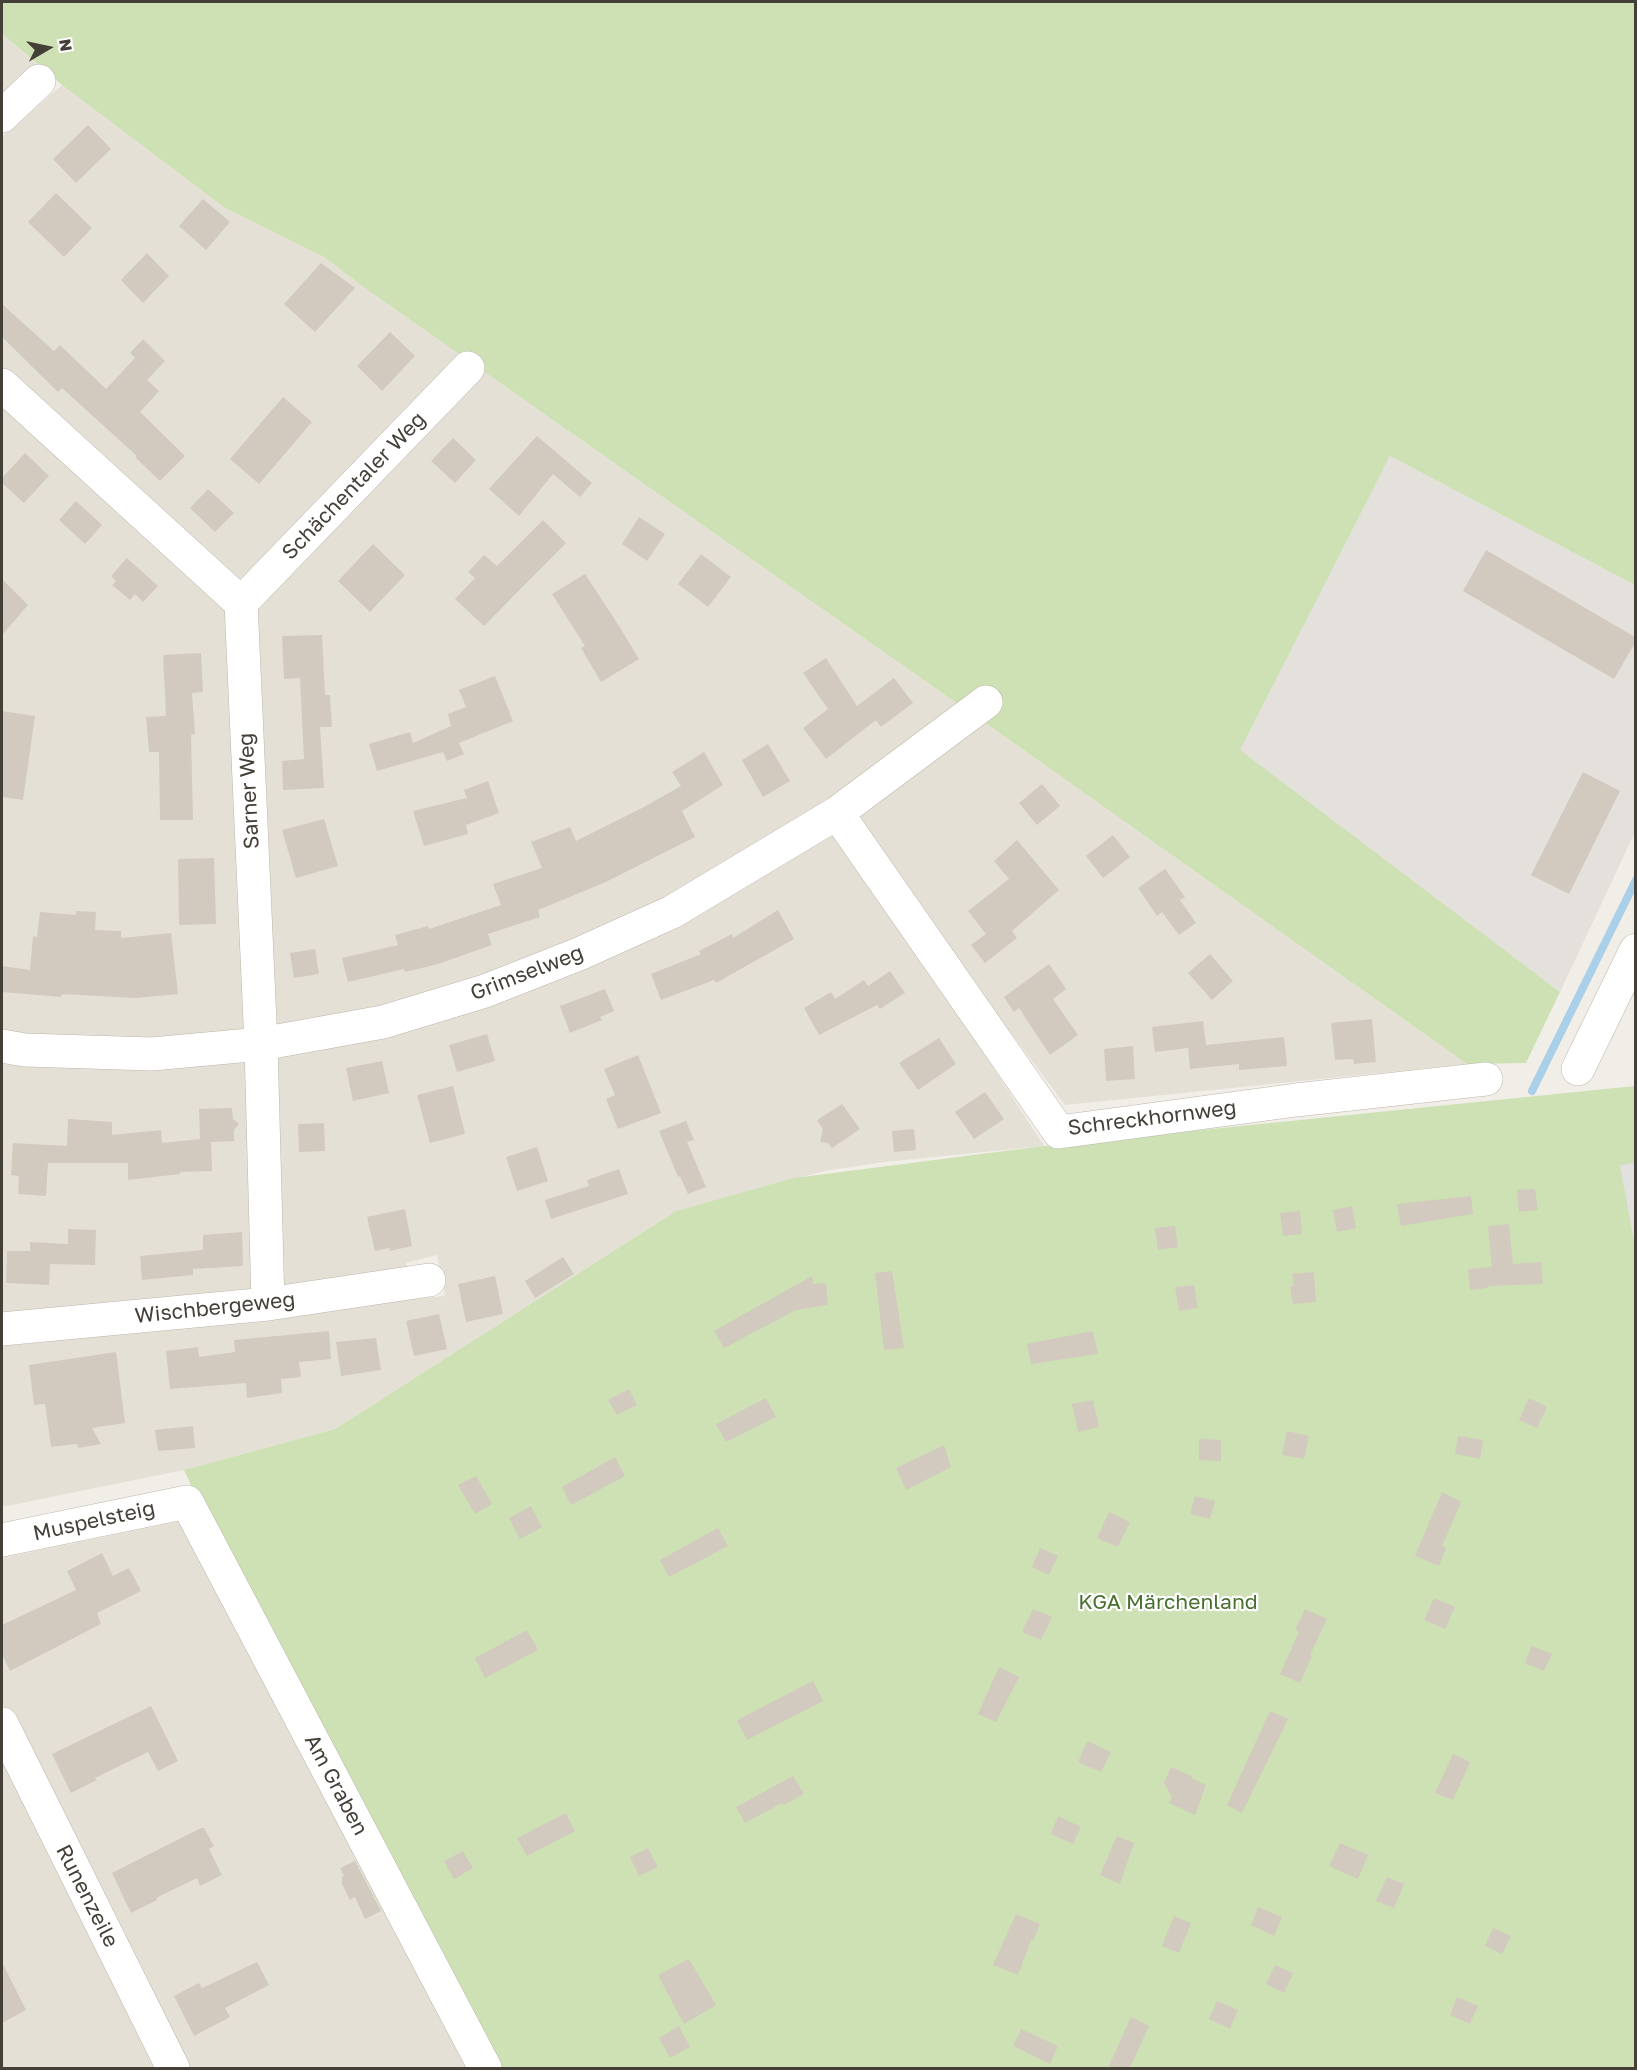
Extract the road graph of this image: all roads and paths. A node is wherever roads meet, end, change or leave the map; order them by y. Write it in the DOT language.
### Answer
graph roads {
  1 [pos="39,81"];
  2 [pos="2,116"];
  3 [pos="468,368"];
  4 [pos="2,385"];
  5 [pos="241,603"];
  6 [pos="986,702"];
  7 [pos="837,813"];
  8 [pos="1635,950"];
  9 [pos="261,1044"];
  10 [pos="2,1046"];
  11 [pos="1578,1069"];
  12 [pos="1486,1079"];
  13 [pos="429,1280"];
  14 [pos="268,1304"];
  15 [pos="2,1329"];
  16 [pos="187,1502"];
  17 [pos="2,1540"];
  18 [pos="2,1724"];
  19 [pos="174,2068"];
  20 [pos="485,2068"];
  1 -- 2 [label="street"];
  3 -- 5 [label="street, Schächentaler Weg"];
  4 -- 5 [label="street"];
  5 -- 9 [label="street, Sarner Weg"];
  6 -- 7 [label="street, Grimselweg"];
  7 -- 9 [label="street, Grimselweg"];
  7 -- 12 [label="street, Schreckhornweg"];
  8 -- 11 [label="street"];
  9 -- 10 [label="street, Grimselweg"];
  9 -- 14 [label="street, Sarner Weg"];
  13 -- 14 [label="street, Wischbergeweg"];
  14 -- 15 [label="street, Wischbergeweg"];
  16 -- 17 [label="street, Muspelsteig"];
  16 -- 20 [label="street, Am Graben"];
  18 -- 19 [label="street, Runenzeile"];
}
